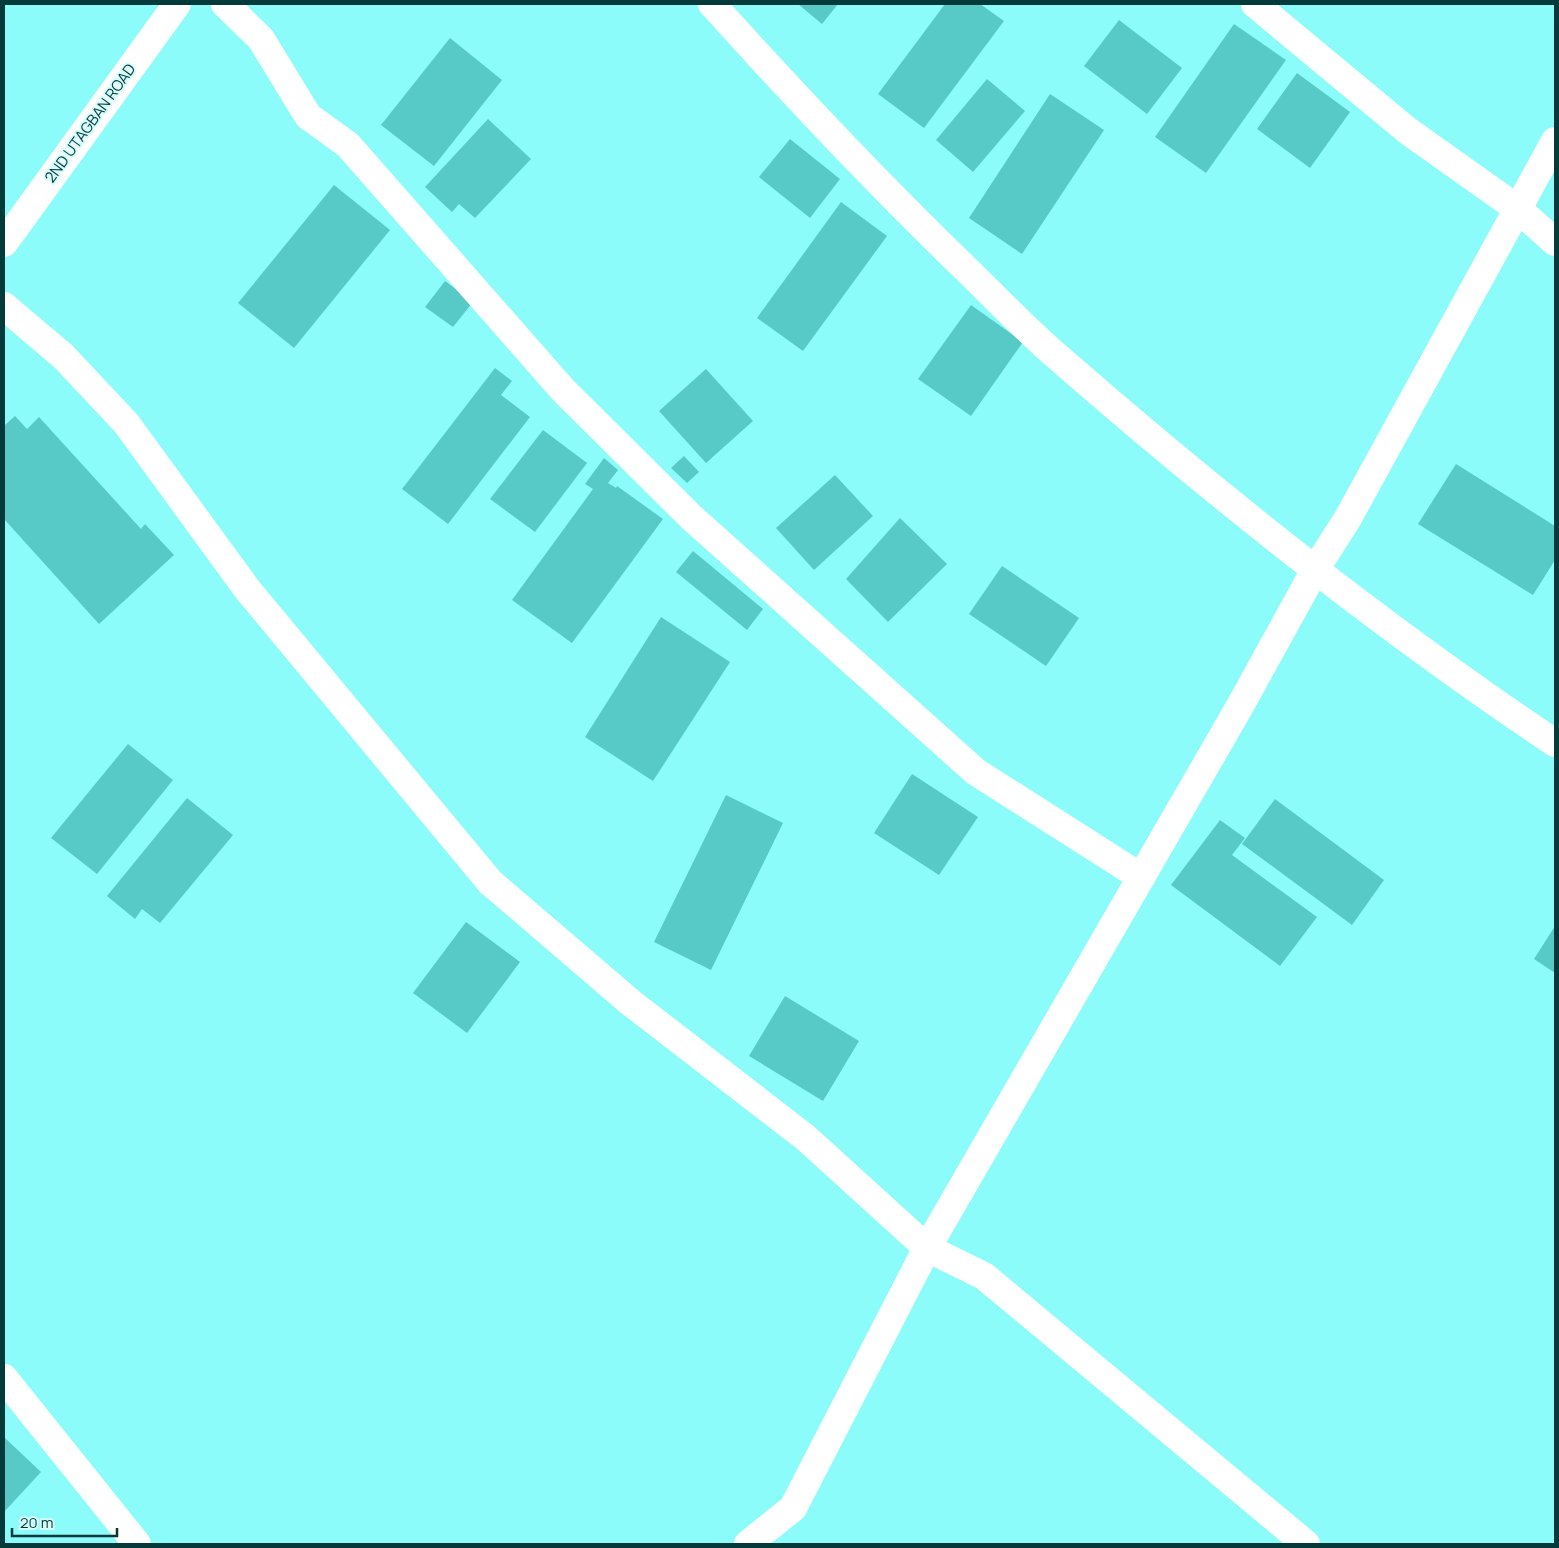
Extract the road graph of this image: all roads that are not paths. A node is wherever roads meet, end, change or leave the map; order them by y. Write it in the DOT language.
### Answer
graph roads {
  1 [pos="177,4"];
  2 [pos="225,4"];
  3 [pos="712,4"];
  4 [pos="1255,4"];
  5 [pos="1555,141"];
  6 [pos="1518,208"];
  7 [pos="1555,242"];
  8 [pos="4,243"];
  9 [pos="4,306"];
  10 [pos="1315,570"];
  11 [pos="1555,743"];
  12 [pos="1141,877"];
  13 [pos="927,1248"];
  14 [pos="4,1378"];
  15 [pos="1300,1543"];
  16 [pos="137,1544"];
  17 [pos="748,1544"];
  1 -- 8 [label="street, 2ND UTAGBAN ROAD"];
  2 -- 12 [label="street"];
  3 -- 10 [label="street"];
  4 -- 6 [label="street"];
  5 -- 6 [label="street"];
  6 -- 7 [label="street"];
  6 -- 10 [label="street"];
  9 -- 13 [label="street"];
  10 -- 11 [label="street"];
  10 -- 12 [label="street"];
  12 -- 13 [label="street"];
  13 -- 15 [label="street"];
  13 -- 17 [label="street"];
  14 -- 16 [label="street"];
}
